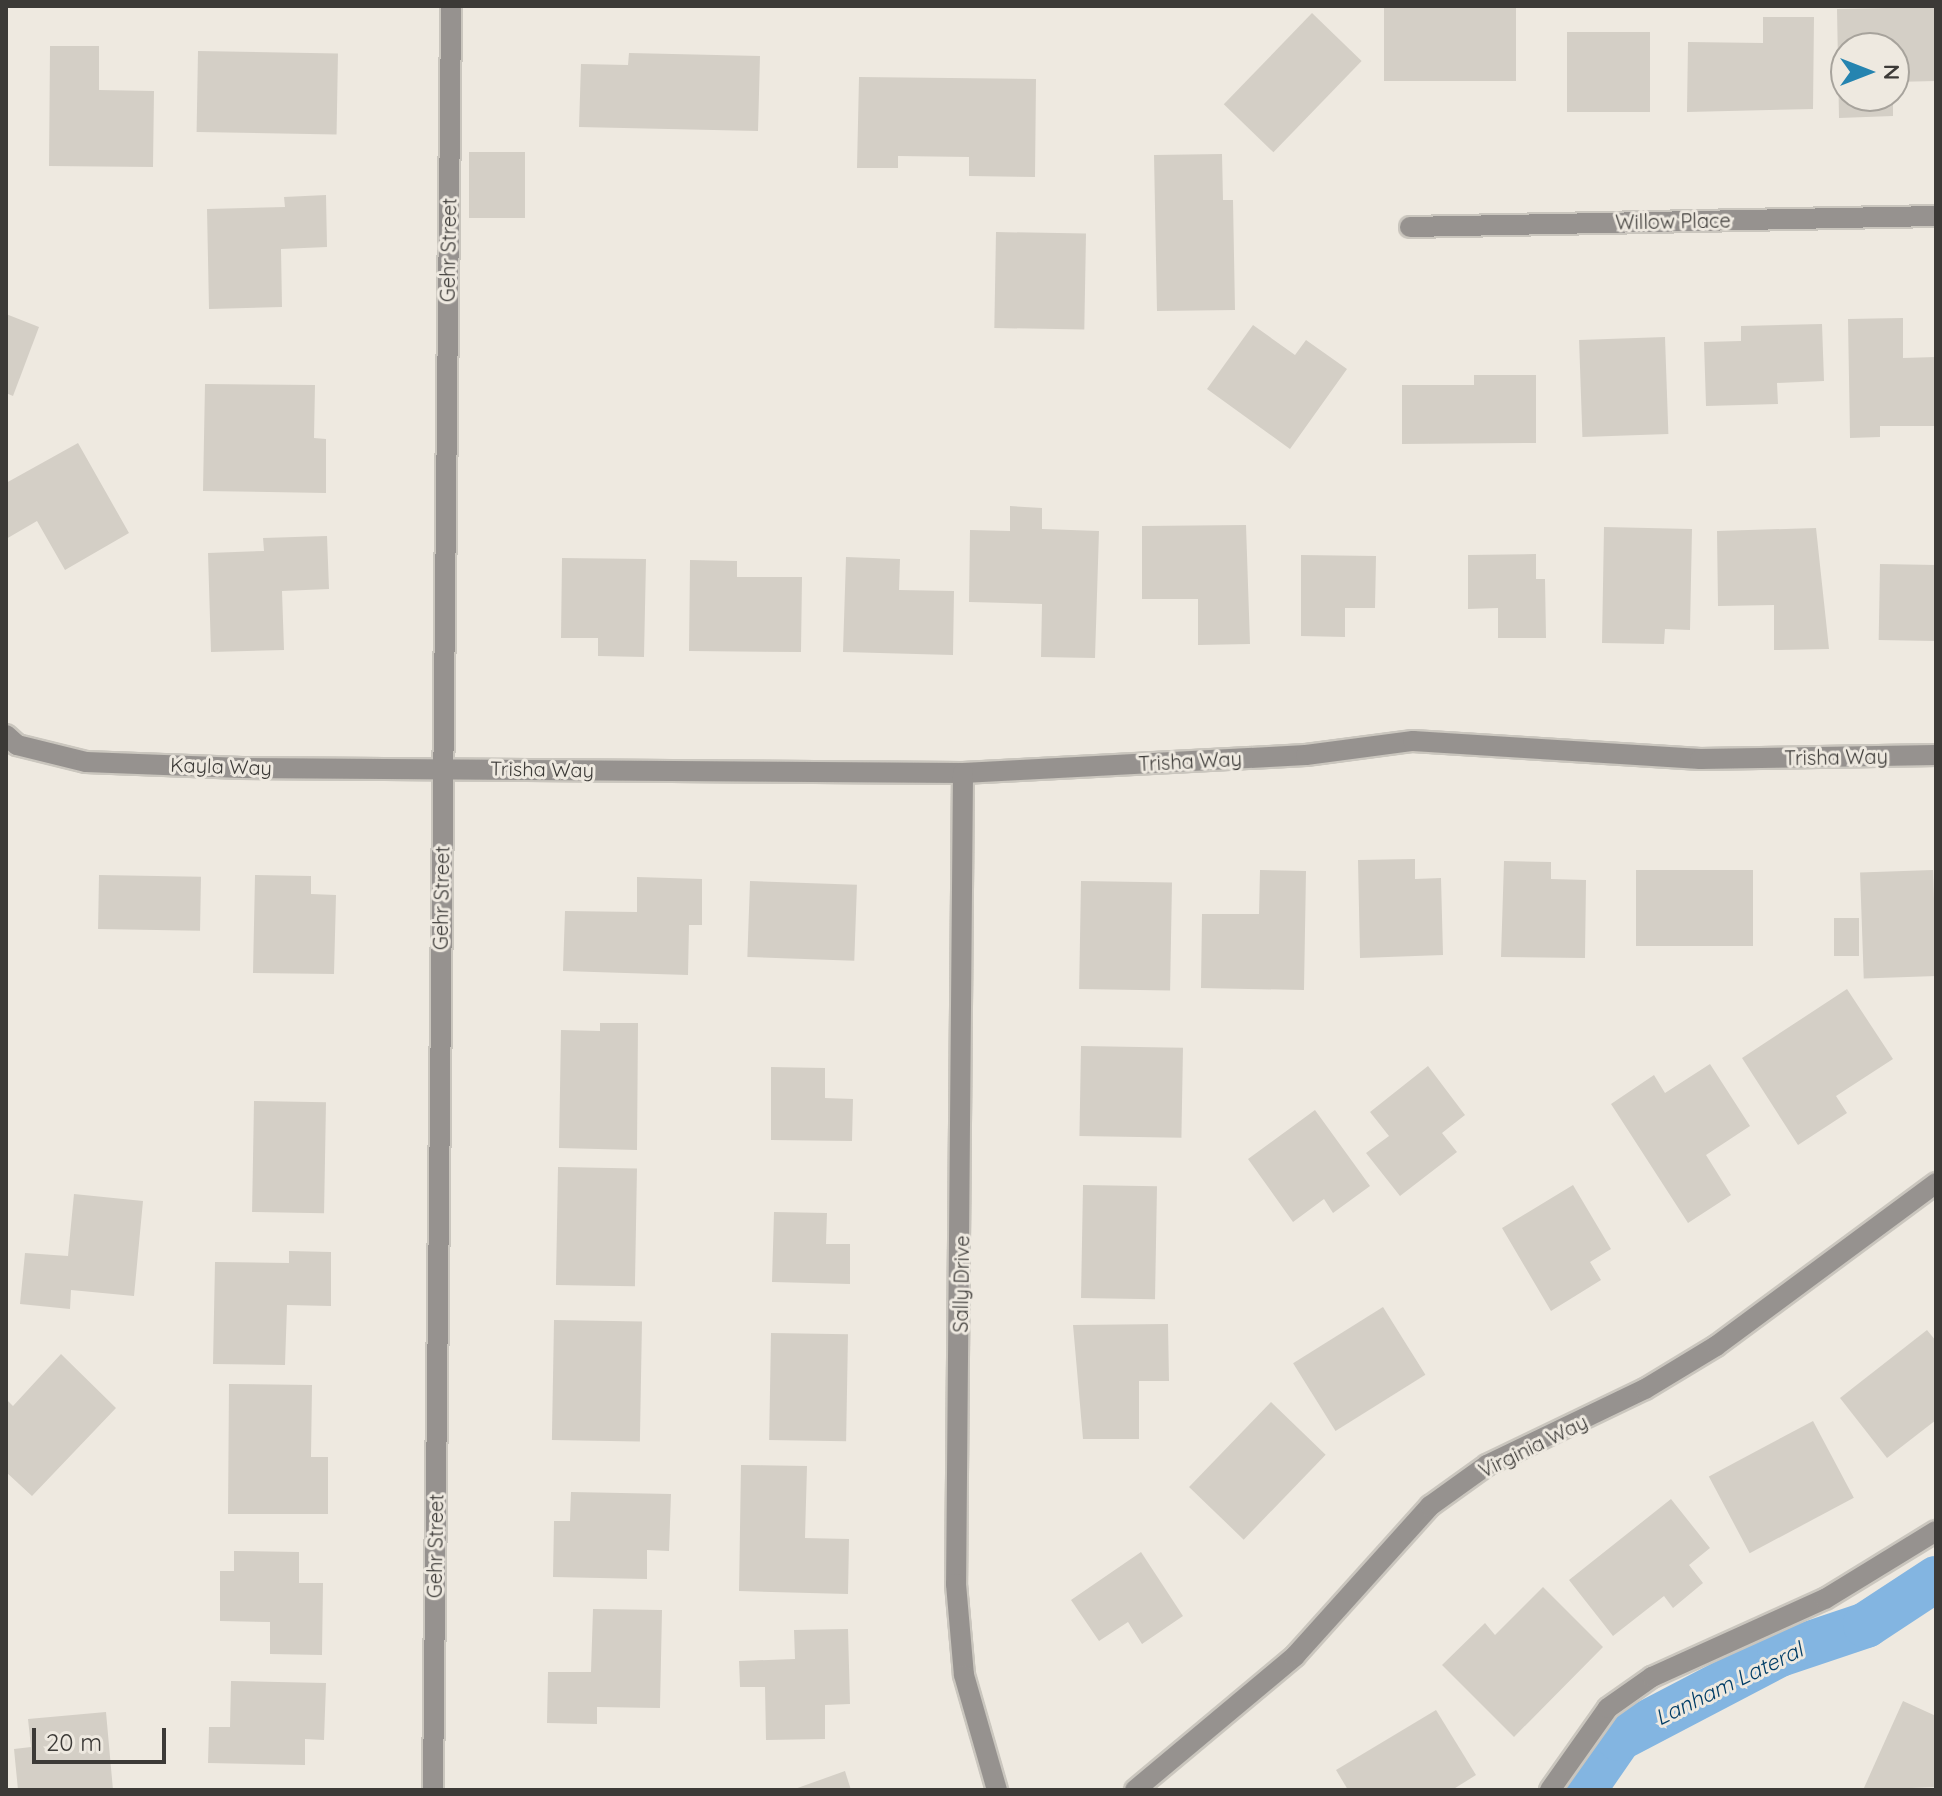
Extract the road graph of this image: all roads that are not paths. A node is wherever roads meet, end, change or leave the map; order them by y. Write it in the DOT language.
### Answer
graph roads {
  1 [pos="451,6"];
  2 [pos="1936,216"];
  3 [pos="1410,227"];
  4 [pos="6,735"];
  5 [pos="1936,755"];
  6 [pos="442,768"];
  7 [pos="963,773"];
  8 [pos="1936,1183"];
  9 [pos="1936,1531"];
  10 [pos="433,1790"];
  11 [pos="997,1790"];
  12 [pos="1135,1790"];
  13 [pos="1550,1790"];
  1 -- 6 [label="street, Gehr Street"];
  2 -- 3 [label="street, Willow Place"];
  4 -- 6 [label="street, Kayla Way"];
  5 -- 7 [label="street, Trisha Way"];
  6 -- 7 [label="street, Trisha Way"];
  6 -- 10 [label="street, Gehr Street"];
  7 -- 11 [label="street, Sally Drive"];
  8 -- 12 [label="street, Virginia Way"];
  9 -- 13 [label="street"];
}
